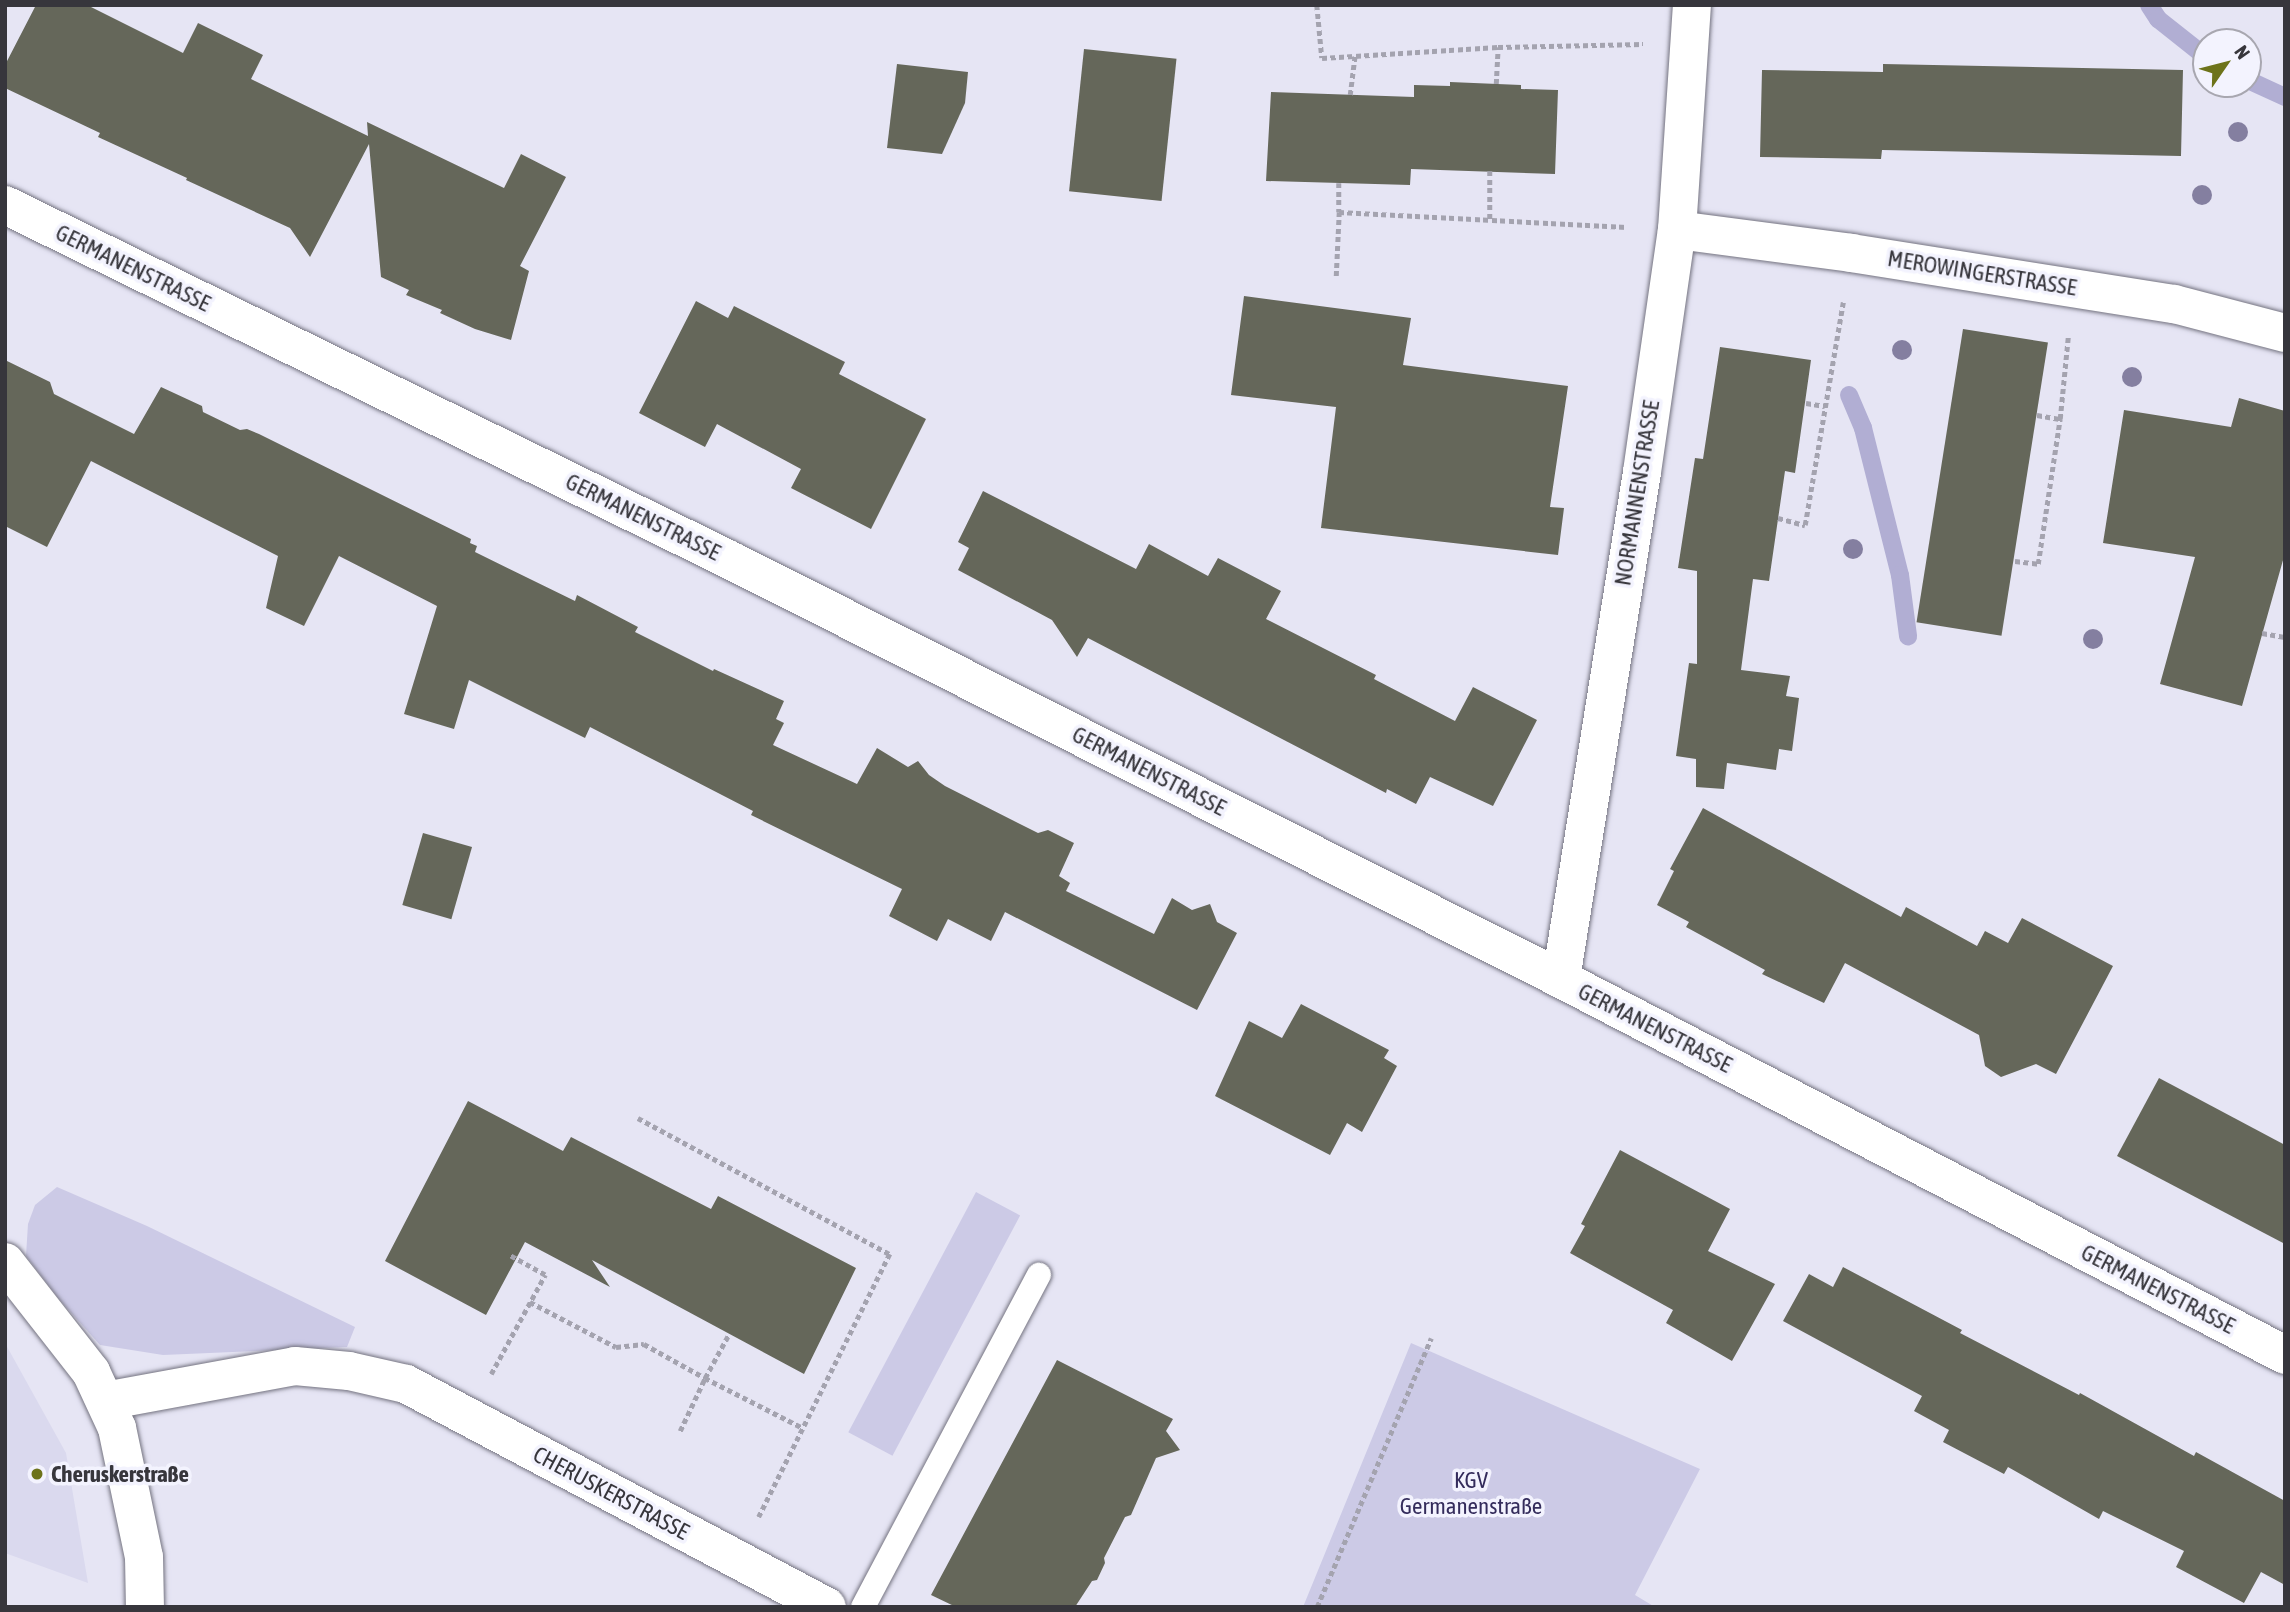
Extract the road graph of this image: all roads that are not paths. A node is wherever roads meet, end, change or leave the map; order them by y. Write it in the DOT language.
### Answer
graph roads {
  1 [pos="1692,5"];
  2 [pos="5,205"];
  3 [pos="1677,230"];
  4 [pos="2285,333"];
  5 [pos="1561,979"];
  6 [pos="5,1262"];
  7 [pos="1039,1275"];
  8 [pos="2285,1355"];
  9 [pos="105,1401"];
  10 [pos="145,1607"];
  11 [pos="827,1607"];
  12 [pos="863,1607"];
  1 -- 3 [label="street, NORMANNENSTRASSE"];
  2 -- 5 [label="street, GERMANENSTRASSE"];
  3 -- 4 [label="street, MEROWINGERSTRASSE"];
  3 -- 5 [label="street, NORMANNENSTRASSE"];
  5 -- 8 [label="street, GERMANENSTRASSE"];
  6 -- 9 [label="street"];
  7 -- 12 [label="lane"];
  9 -- 10 [label="street"];
  9 -- 11 [label="street, CHERUSKERSTRASSE"];
}
